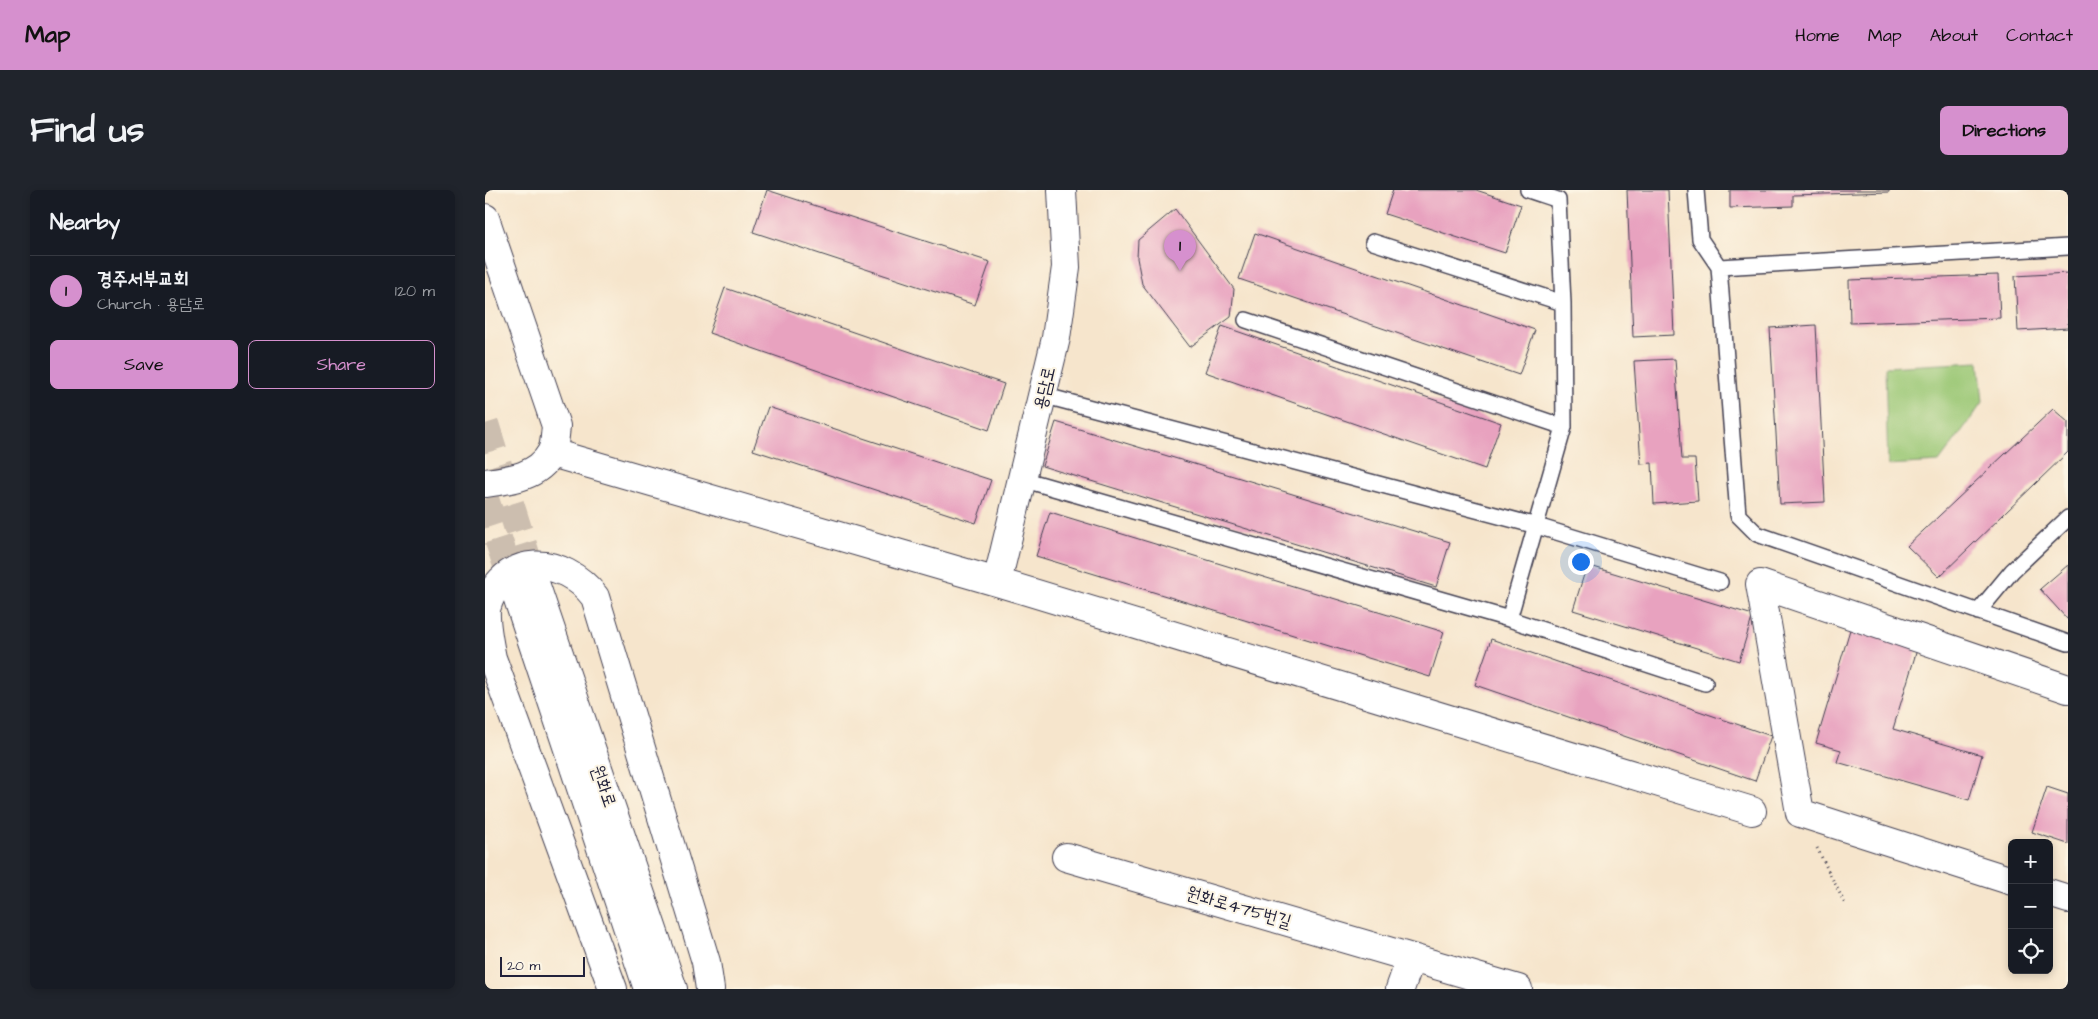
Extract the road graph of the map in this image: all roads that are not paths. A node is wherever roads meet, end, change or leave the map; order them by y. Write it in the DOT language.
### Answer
graph roads {
  1 [pos="1062,190"];
  2 [pos="1528,190"];
  3 [pos="1696,190"];
  4 [pos="485,218"];
  5 [pos="1373,242"];
  6 [pos="2068,247"];
  7 [pos="1719,267"];
  8 [pos="1563,303"];
  9 [pos="1246,320"];
  10 [pos="1042,395"];
  11 [pos="1564,427"];
  12 [pos="552,452"];
  13 [pos="1022,480"];
  14 [pos="485,483"];
  15 [pos="2068,518"];
  16 [pos="1537,526"];
  17 [pos="997,582"];
  18 [pos="1720,582"];
  19 [pos="1977,612"];
  20 [pos="1509,619"];
  21 [pos="2068,643"];
  22 [pos="489,657"];
  23 [pos="1705,684"];
  24 [pos="2068,689"];
  25 [pos="1752,811"];
  26 [pos="1066,857"];
  27 [pos="2008,880"];
  28 [pos="2053,894"];
  29 [pos="2068,899"];
  30 [pos="1411,958"];
  31 [pos="613,989"];
  32 [pos="649,989"];
  33 [pos="673,989"];
  34 [pos="710,989"];
  35 [pos="1400,989"];
  36 [pos="1519,989"];
  1 -- 10 [label="street, 용담로"];
  2 -- 8 [label="lane"];
  3 -- 7 [label="lane"];
  4 -- 12 [label="street"];
  5 -- 8 [label="lane"];
  6 -- 7 [label="lane"];
  7 -- 19 [label="lane"];
  8 -- 11 [label="lane"];
  9 -- 11 [label="lane"];
  10 -- 13 [label="street, 용담로"];
  10 -- 16 [label="lane"];
  11 -- 16 [label="lane"];
  12 -- 14 [label="street"];
  12 -- 17 [label="street"];
  13 -- 17 [label="street, 용담로"];
  13 -- 20 [label="lane"];
  15 -- 19 [label="lane"];
  16 -- 18 [label="lane"];
  16 -- 20 [label="lane"];
  17 -- 25 [label="street"];
  19 -- 21 [label="lane"];
  20 -- 23 [label="lane"];
  22 -- 31 [label="street"];
  22 -- 34 [label="street"];
  24 -- 27 [label="street"];
  26 -- 30 [label="street, 원화로475번길"];
  28 -- 29 [label="street"];
  30 -- 35 [label="street"];
  30 -- 36 [label="street, 원화로475번길"];
  32 -- 33 [label="street, 원화로"];
}
